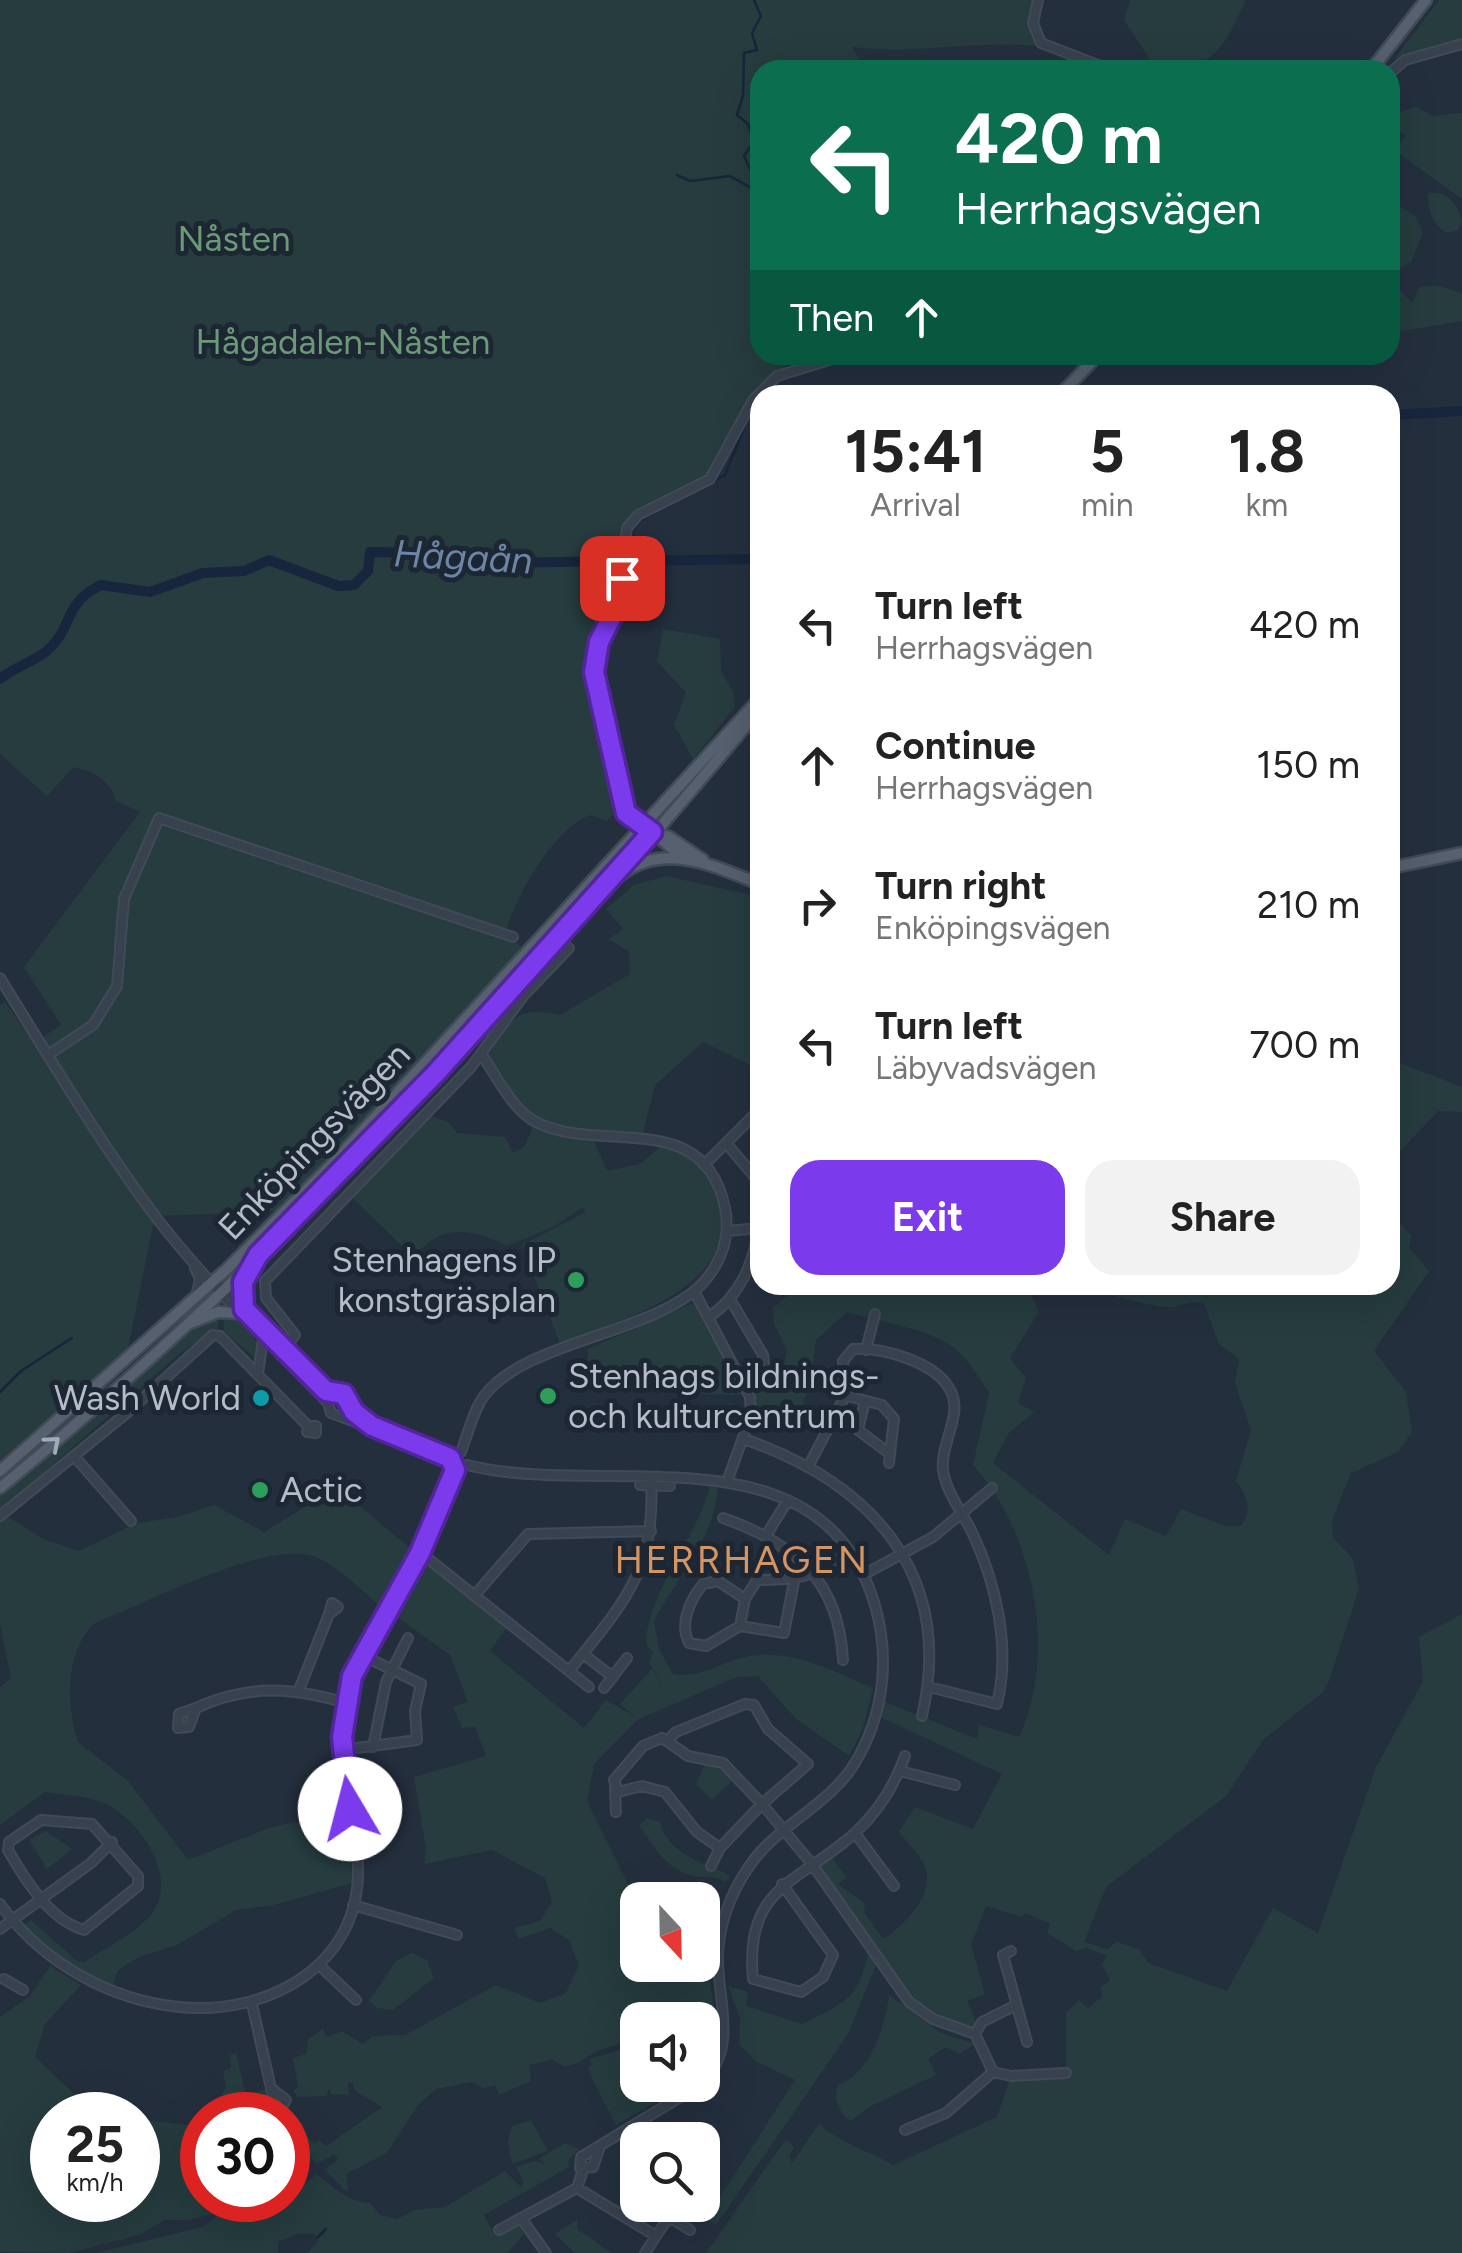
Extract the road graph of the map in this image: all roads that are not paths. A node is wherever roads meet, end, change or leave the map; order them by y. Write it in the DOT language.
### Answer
graph roads {
  1 [pos="1038,0"];
  2 [pos="1426,0"];
  3 [pos="1462,44"];
  4 [pos="1383,56"];
  5 [pos="1085,60"];
  6 [pos="1380,60"];
  7 [pos="1386,60"];
  8 [pos="1400,66"];
  9 [pos="802,365"];
  10 [pos="1088,365"];
  11 [pos="768,385"];
  12 [pos="1070,385"];
  13 [pos="750,404"];
  14 [pos="750,710"];
  15 [pos="750,720"];
  16 [pos="667,817"];
  17 [pos="648,829"];
  18 [pos="670,838"];
  19 [pos="1462,853"];
  20 [pos="686,860"];
  21 [pos="711,865"];
  22 [pos="1400,866"];
  23 [pos="750,880"];
  24 [pos="598,894"];
  25 [pos="513,938"];
  26 [pos="569,948"];
  27 [pos="0,978"];
  28 [pos="482,1055"];
  29 [pos="48,1056"];
  30 [pos="750,1118"];
  31 [pos="750,1123"];
  32 [pos="743,1124"];
  33 [pos="726,1142"];
  34 [pos="704,1166"];
  35 [pos="750,1171"];
  36 [pos="750,1229"];
  37 [pos="727,1231"];
  38 [pos="184,1252"];
  39 [pos="258,1255"];
  40 [pos="750,1274"];
  41 [pos="218,1286"];
  42 [pos="694,1291"];
  43 [pos="196,1297"];
  44 [pos="730,1300"];
  45 [pos="241,1311"];
  46 [pos="875,1314"];
  47 [pos="710,1318"];
  48 [pos="180,1328"];
  49 [pos="263,1339"];
  50 [pos="866,1350"];
  51 [pos="283,1353"];
  52 [pos="258,1374"];
  53 [pos="742,1377"];
  54 [pos="844,1395"];
  55 [pos="865,1401"];
  56 [pos="329,1402"];
  57 [pos="350,1407"];
  58 [pos="340,1416"];
  59 [pos="908,1416"];
  60 [pos="895,1420"];
  61 [pos="372,1426"];
  62 [pos="313,1427"];
  63 [pos="858,1430"];
  64 [pos="848,1435"];
  65 [pos="744,1439"];
  66 [pos="462,1452"];
  67 [pos="78,1453"];
  68 [pos="450,1458"];
  69 [pos="467,1464"];
  70 [pos="808,1465"];
  71 [pos="455,1470"];
  72 [pos="2,1479"];
  73 [pos="728,1479"];
  74 [pos="651,1481"];
  75 [pos="640,1486"];
  76 [pos="670,1486"];
  77 [pos="992,1488"];
  78 [pos="788,1500"];
  79 [pos="962,1514"];
  80 [pos="0,1516"];
  81 [pos="723,1518"];
  82 [pos="131,1522"];
  83 [pos="651,1531"];
  84 [pos="768,1534"];
  85 [pos="848,1552"];
  86 [pos="420,1553"];
  87 [pos="904,1555"];
  88 [pos="863,1575"];
  89 [pos="814,1576"];
  90 [pos="794,1582"];
  91 [pos="474,1596"];
  92 [pos="745,1598"];
  93 [pos="329,1614"];
  94 [pos="740,1626"];
  95 [pos="408,1638"];
  96 [pos="583,1654"];
  97 [pos="362,1655"];
  98 [pos="627,1658"];
  99 [pos="843,1660"];
  100 [pos="392,1668"];
  101 [pos="570,1670"];
  102 [pos="613,1677"];
  103 [pos="589,1687"];
  104 [pos="929,1687"];
  105 [pos="604,1688"];
  106 [pos="299,1690"];
  107 [pos="346,1703"];
  108 [pos="196,1708"];
  109 [pos="922,1716"];
  110 [pos="667,1742"];
  111 [pos="372,1747"];
  112 [pos="342,1750"];
  113 [pos="906,1756"];
  114 [pos="900,1771"];
  115 [pos="954,1785"];
  116 [pos="615,1788"];
  117 [pos="762,1804"];
  118 [pos="616,1812"];
  119 [pos="785,1830"];
  120 [pos="855,1833"];
  121 [pos="112,1842"];
  122 [pos="720,1848"];
  123 [pos="812,1864"];
  124 [pos="711,1866"];
  125 [pos="782,1884"];
  126 [pos="894,1886"];
  127 [pos="42,1899"];
  128 [pos="0,1904"];
  129 [pos="353,1905"];
  130 [pos="12,1920"];
  131 [pos="0,1929"];
  132 [pos="458,1935"];
  133 [pos="1011,1952"];
  134 [pos="320,1965"];
  135 [pos="1,1980"];
  136 [pos="23,1990"];
  137 [pos="356,2000"];
  138 [pos="252,2004"];
  139 [pos="1016,2005"];
  140 [pos="975,2034"];
  141 [pos="1027,2042"];
  142 [pos="720,2050"];
  143 [pos="992,2072"];
  144 [pos="1066,2072"];
  145 [pos="271,2088"];
  146 [pos="672,2102"];
  147 [pos="905,2130"];
  148 [pos="600,2146"];
  149 [pos="583,2170"];
  150 [pos="577,2188"];
  151 [pos="521,2218"];
  152 [pos="499,2230"];
  153 [pos="690,2230"];
  154 [pos="656,2236"];
  155 [pos="546,2253"];
  156 [pos="646,2253"];
  1 -- 5 [label="street"];
  2 -- 4 [label="main road"];
  3 -- 8 [label="street"];
  4 -- 6 [label="main road"];
  4 -- 7 [label="street"];
  9 -- 11 [label="street"];
  10 -- 12 [label="main road"];
  13 -- 17 [label="street"];
  14 -- 17 [label="main road"];
  15 -- 16 [label="main road"];
  16 -- 17 [label="main road"];
  16 -- 18 [label="main road"];
  17 -- 18 [label="main road"];
  17 -- 20 [label="main road"];
  17 -- 24 [label="main road, Enköpingsvägen"];
  17 -- 41 [label="main road, Enköpingsvägen"];
  18 -- 21 [label="main road"];
  19 -- 22 [label="main road"];
  20 -- 21 [label="main road"];
  20 -- 24 [label="main road"];
  21 -- 23 [label="main road"];
  24 -- 39 [label="main road, Enköpingsvägen"];
  25 -- 29 [label="street"];
  26 -- 28 [label="street"];
  27 -- 29 [label="street"];
  28 -- 34 [label="street"];
  28 -- 51 [label="street"];
  29 -- 38 [label="street"];
  30 -- 32 [label="street"];
  31 -- 32 [label="street"];
  32 -- 33 [label="street"];
  33 -- 34 [label="street"];
  33 -- 35 [label="street"];
  34 -- 37 [label="street"];
  36 -- 37 [label="street"];
  37 -- 42 [label="street"];
  38 -- 41 [label="street"];
  38 -- 43 [label="street"];
  39 -- 41 [label="main road, Enköpingsvägen"];
  39 -- 45 [label="main road"];
  40 -- 44 [label="street"];
  41 -- 43 [label="main road, Enköpingsvägen"];
  41 -- 45 [label="street"];
  41 -- 48 [label="main road, Enköpingsvägen"];
  42 -- 47 [label="street"];
  42 -- 66 [label="street"];
  43 -- 72 [label="main road, Enköpingsvägen"];
  44 -- 47 [label="street"];
  44 -- 53 [label="street"];
  45 -- 48 [label="main road"];
  45 -- 49 [label="street"];
  45 -- 51 [label="street"];
  46 -- 50 [label="street"];
  47 -- 53 [label="street"];
  72 -- 48 [label="main road, Enköpingsvägen, one-way"];
  49 -- 51 [label="street"];
  49 -- 52 [label="street"];
  50 -- 54 [label="street"];
  50 -- 79 [label="street"];
  51 -- 56 [label="street"];
  52 -- 62 [label="street"];
  52 -- 67 [label="street"];
  53 -- 65 [label="street"];
  54 -- 55 [label="street"];
  54 -- 70 [label="street"];
  55 -- 60 [label="street"];
  55 -- 63 [label="street"];
  56 -- 57 [label="street"];
  56 -- 58 [label="street"];
  56 -- 62 [label="street"];
  57 -- 58 [label="street"];
  57 -- 61 [label="street"];
  58 -- 61 [label="street"];
  58 -- 62 [label="street"];
  59 -- 60 [label="street"];
  60 -- 63 [label="street"];
  61 -- 68 [label="street"];
  63 -- 64 [label="street"];
  65 -- 70 [label="street"];
  65 -- 73 [label="street"];
  66 -- 68 [label="street"];
  66 -- 69 [label="street"];
  67 -- 80 [label="street"];
  67 -- 82 [label="street"];
  68 -- 71 [label="street"];
  69 -- 71 [label="street"];
  69 -- 74 [label="street"];
  70 -- 87 [label="street"];
  71 -- 86 [label="street"];
  73 -- 74 [label="street"];
  73 -- 78 [label="street"];
  74 -- 75 [label="street"];
  74 -- 76 [label="street"];
  74 -- 83 [label="street"];
  77 -- 79 [label="street"];
  78 -- 84 [label="street"];
  78 -- 85 [label="street"];
  79 -- 87 [label="street"];
  79 -- 104 [label="street"];
  81 -- 84 [label="street"];
  83 -- 91 [label="street"];
  83 -- 96 [label="street"];
  84 -- 89 [label="street"];
  85 -- 88 [label="street"];
  85 -- 89 [label="street"];
  86 -- 91 [label="street"];
  86 -- 97 [label="street"];
  87 -- 88 [label="street"];
  87 -- 104 [label="street"];
  88 -- 119 [label="street"];
  89 -- 90 [label="street"];
  89 -- 99 [label="street"];
  90 -- 92 [label="street"];
  90 -- 94 [label="street"];
  91 -- 101 [label="street"];
  92 -- 94 [label="street"];
  92 -- 94 [label="street"];
  93 -- 106 [label="street"];
  95 -- 100 [label="street"];
  96 -- 101 [label="street"];
  96 -- 102 [label="street"];
  97 -- 100 [label="street"];
  97 -- 107 [label="street"];
  98 -- 102 [label="street"];
  100 -- 111 [label="street"];
  100 -- 111 [label="street"];
  101 -- 103 [label="street"];
  102 -- 105 [label="street"];
  104 -- 109 [label="street"];
  106 -- 107 [label="street"];
  106 -- 108 [label="street"];
  107 -- 112 [label="street"];
  110 -- 116 [label="street"];
  110 -- 117 [label="street"];
  110 -- 117 [label="street"];
  111 -- 112 [label="street"];
  112 -- 129 [label="street"];
  113 -- 114 [label="street"];
  114 -- 115 [label="street"];
  114 -- 120 [label="street"];
  116 -- 118 [label="street"];
  116 -- 122 [label="street"];
  117 -- 119 [label="street"];
  117 -- 122 [label="street"];
  119 -- 123 [label="street"];
  119 -- 142 [label="street"];
  120 -- 123 [label="street"];
  120 -- 126 [label="street"];
  121 -- 127 [label="street"];
  121 -- 127 [label="street"];
  121 -- 127 [label="street"];
  122 -- 124 [label="street"];
  123 -- 125 [label="street"];
  123 -- 140 [label="street"];
  125 -- 125 [label="street"];
  127 -- 130 [label="street"];
  128 -- 130 [label="street"];
  129 -- 132 [label="street"];
  129 -- 134 [label="street"];
  130 -- 131 [label="street"];
  130 -- 138 [label="street"];
  133 -- 139 [label="street"];
  134 -- 137 [label="street"];
  134 -- 138 [label="street"];
  135 -- 136 [label="street"];
  138 -- 145 [label="street"];
  139 -- 140 [label="street"];
  139 -- 141 [label="street"];
  140 -- 143 [label="street"];
  143 -- 144 [label="street"];
  143 -- 147 [label="street"];
  146 -- 148 [label="street"];
  148 -- 149 [label="street"];
  148 -- 149 [label="street"];
  149 -- 150 [label="street"];
  150 -- 151 [label="street"];
  150 -- 154 [label="street"];
  151 -- 152 [label="street"];
  151 -- 155 [label="street"];
  153 -- 154 [label="street"];
  154 -- 156 [label="street"];
}
